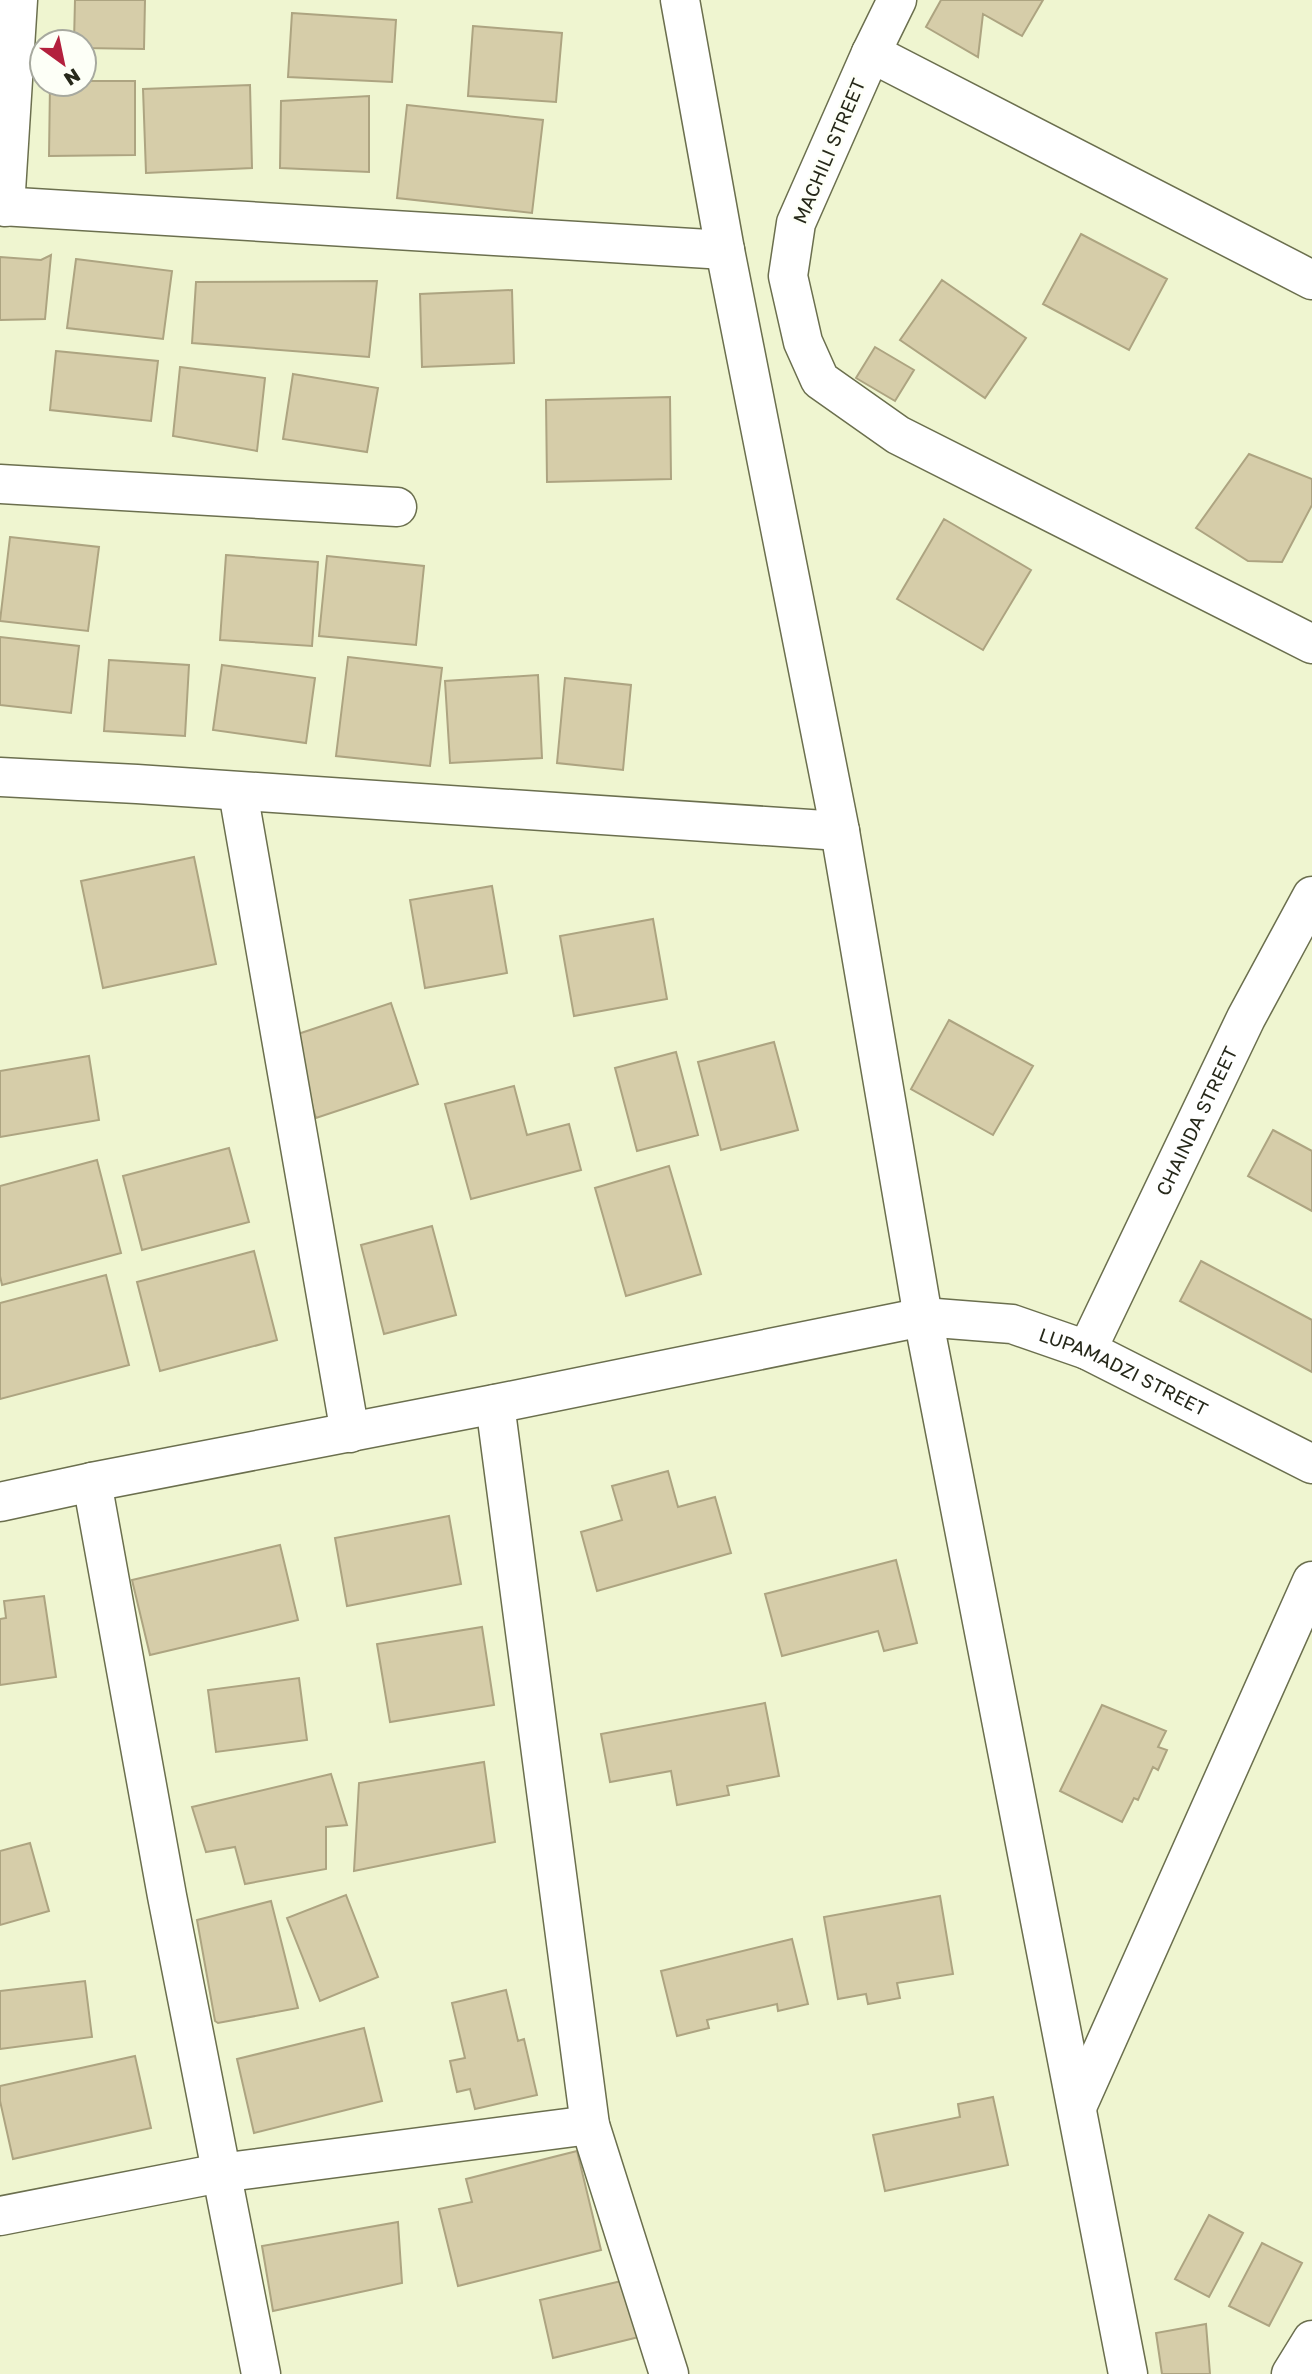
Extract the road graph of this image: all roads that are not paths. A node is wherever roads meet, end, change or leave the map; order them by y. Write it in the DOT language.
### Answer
graph roads {
  1 [pos="18,0"];
  2 [pos="680,0"];
  3 [pos="897,0"];
  4 [pos="871,53"];
  5 [pos="3,206"];
  6 [pos="727,263"];
  7 [pos="1312,280"];
  8 [pos="791,292"];
  9 [pos="0,484"];
  10 [pos="397,507"];
  11 [pos="1312,644"];
  12 [pos="0,777"];
  13 [pos="238,792"];
  14 [pos="840,831"];
  15 [pos="1312,896"];
  16 [pos="923,1317"];
  17 [pos="1087,1350"];
  18 [pos="495,1404"];
  19 [pos="349,1433"];
  20 [pos="1312,1464"];
  21 [pos="92,1482"];
  22 [pos="0,1502"];
  23 [pos="1312,1581"];
  24 [pos="1077,2107"];
  25 [pos="590,2125"];
  26 [pos="220,2173"];
  27 [pos="0,2217"];
  28 [pos="1312,2340"];
  29 [pos="261,2374"];
  30 [pos="669,2374"];
  31 [pos="1128,2374"];
  32 [pos="1291,2374"];
  1 -- 5 [label="street"];
  2 -- 6 [label="street"];
  3 -- 4 [label="street, MACHILI STREET"];
  4 -- 7 [label="street"];
  4 -- 8 [label="street, MACHILI STREET"];
  5 -- 6 [label="street"];
  6 -- 8 [label="street"];
  6 -- 14 [label="street"];
  8 -- 11 [label="street"];
  9 -- 10 [label="street"];
  12 -- 13 [label="street"];
  13 -- 14 [label="street"];
  13 -- 19 [label="street"];
  14 -- 16 [label="street"];
  15 -- 17 [label="street, CHAINDA STREET"];
  16 -- 17 [label="street, LUPAMADZI STREET"];
  16 -- 18 [label="street, LUPAMADZI STREET"];
  16 -- 24 [label="street"];
  17 -- 20 [label="street, LUPAMADZI STREET"];
  18 -- 19 [label="street, LUPAMADZI STREET"];
  18 -- 25 [label="street"];
  19 -- 21 [label="street, LUPAMADZI STREET"];
  21 -- 22 [label="street, LUPAMADZI STREET"];
  21 -- 26 [label="street"];
  23 -- 24 [label="street"];
  24 -- 31 [label="street"];
  25 -- 26 [label="street"];
  25 -- 30 [label="street"];
  26 -- 27 [label="street"];
  26 -- 29 [label="street"];
  28 -- 32 [label="street"];
}
